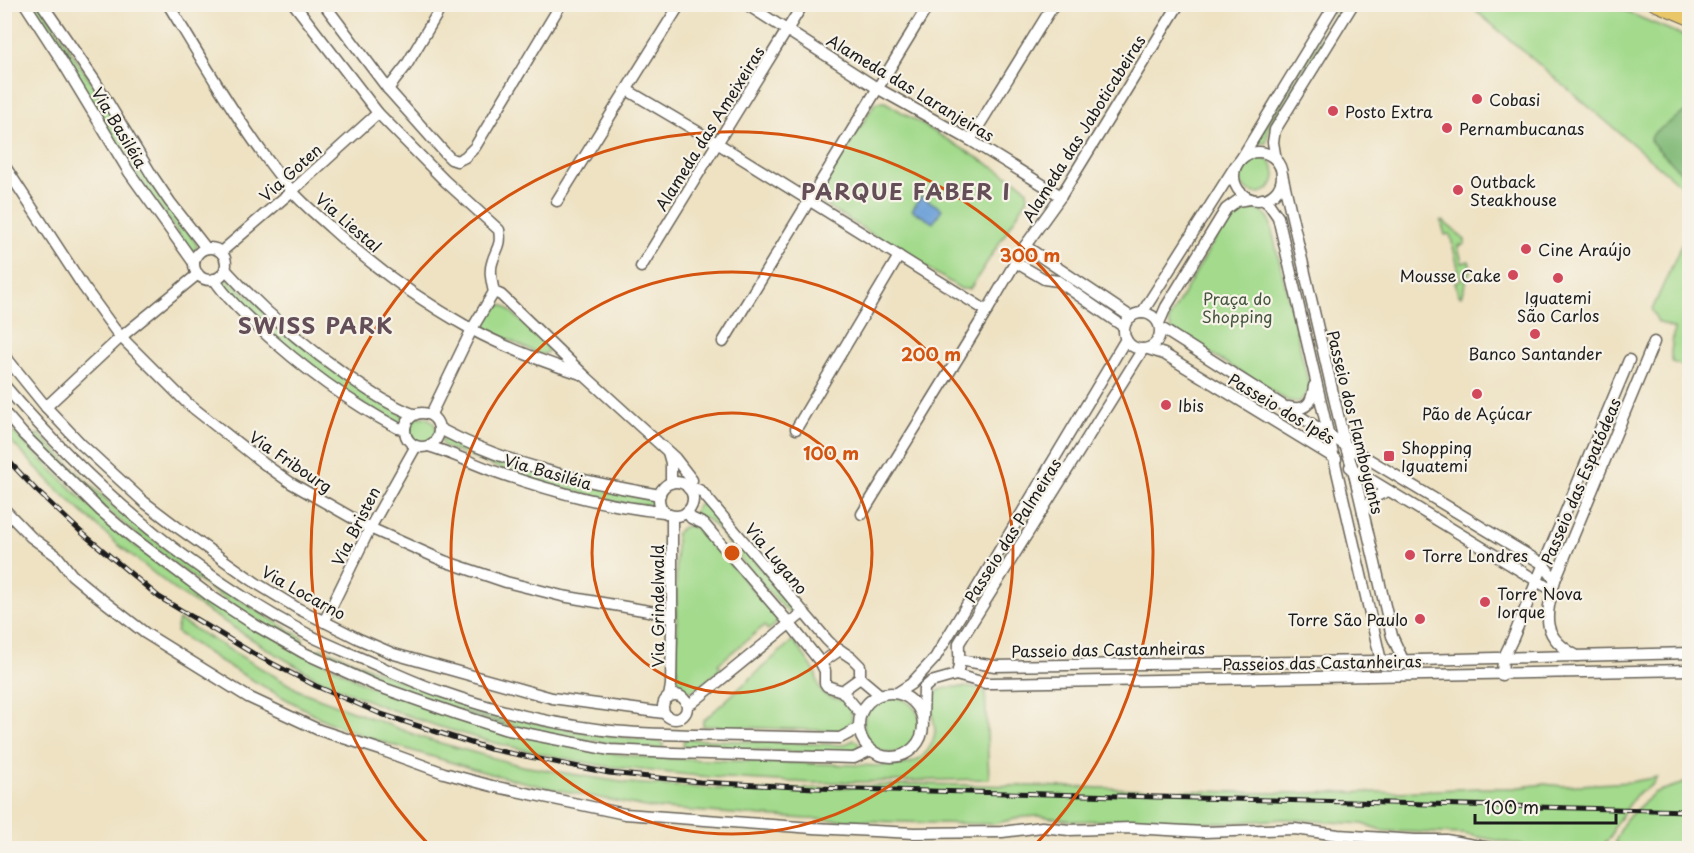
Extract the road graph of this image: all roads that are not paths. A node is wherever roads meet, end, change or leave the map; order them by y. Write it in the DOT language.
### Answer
graph roads {
  1 [pos="25,4"];
  2 [pos="42,4"];
  3 [pos="168,4"];
  4 [pos="294,4"];
  5 [pos="324,4"];
  6 [pos="443,4"];
  7 [pos="561,4"];
  8 [pos="680,4"];
  9 [pos="747,4"];
  10 [pos="803,4"];
  11 [pos="929,4"];
  12 [pos="1054,4"];
  13 [pos="1179,4"];
  14 [pos="1335,4"];
  15 [pos="1353,4"];
  16 [pos="1654,4"];
  17 [pos="1689,19"];
  18 [pos="788,30"];
  19 [pos="878,88"];
  20 [pos="388,89"];
  21 [pos="627,90"];
  22 [pos="378,113"];
  23 [pos="970,140"];
  24 [pos="717,143"];
  25 [pos="1276,160"];
  26 [pos="1238,162"];
  27 [pos="4,165"];
  28 [pos="1282,174"];
  29 [pos="292,191"];
  30 [pos="1061,196"];
  31 [pos="1250,199"];
  32 [pos="1262,199"];
  33 [pos="557,201"];
  34 [pos="809,201"];
  35 [pos="1025,246"];
  36 [pos="206,248"];
  37 [pos="221,252"];
  38 [pos="899,256"];
  39 [pos="1015,262"];
  40 [pos="194,263"];
  41 [pos="641,267"];
  42 [pos="225,269"];
  43 [pos="198,274"];
  44 [pos="1061,276"];
  45 [pos="213,279"];
  46 [pos="494,292"];
  47 [pos="987,310"];
  48 [pos="1142,313"];
  49 [pos="1131,317"];
  50 [pos="1160,326"];
  51 [pos="1124,327"];
  52 [pos="472,329"];
  53 [pos="121,337"];
  54 [pos="1126,339"];
  55 [pos="723,342"];
  56 [pos="1654,342"];
  57 [pos="552,343"];
  58 [pos="1146,349"];
  59 [pos="4,355"];
  60 [pos="1629,360"];
  61 [pos="544,362"];
  62 [pos="585,376"];
  63 [pos="1315,376"];
  64 [pos="4,385"];
  65 [pos="1284,406"];
  66 [pos="46,407"];
  67 [pos="4,412"];
  68 [pos="1337,412"];
  69 [pos="413,414"];
  70 [pos="431,414"];
  71 [pos="1324,414"];
  72 [pos="1306,420"];
  73 [pos="36,422"];
  74 [pos="405,429"];
  75 [pos="440,429"];
  76 [pos="796,429"];
  77 [pos="23,434"];
  78 [pos="1328,434"];
  79 [pos="1297,435"];
  80 [pos="1345,445"];
  81 [pos="416,446"];
  82 [pos="428,446"];
  83 [pos="668,452"];
  84 [pos="1334,457"];
  85 [pos="1377,464"];
  86 [pos="1353,469"];
  87 [pos="1371,480"];
  88 [pos="671,483"];
  89 [pos="1412,485"];
  90 [pos="689,489"];
  91 [pos="1389,491"];
  92 [pos="1359,494"];
  93 [pos="660,495"];
  94 [pos="1400,497"];
  95 [pos="1344,503"];
  96 [pos="4,509"];
  97 [pos="687,512"];
  98 [pos="862,513"];
  99 [pos="1363,513"];
  100 [pos="668,514"];
  101 [pos="370,528"];
  102 [pos="1499,538"];
  103 [pos="1491,553"];
  104 [pos="1543,564"];
  105 [pos="1537,581"];
  106 [pos="1554,585"];
  107 [pos="804,612"];
  108 [pos="672,615"];
  109 [pos="324,622"];
  110 [pos="790,624"];
  111 [pos="1392,636"];
  112 [pos="312,637"];
  113 [pos="1376,638"];
  114 [pos="1513,638"];
  115 [pos="840,650"];
  116 [pos="304,653"];
  117 [pos="1689,653"];
  118 [pos="958,656"];
  119 [pos="1577,656"];
  120 [pos="1548,657"];
  121 [pos="935,658"];
  122 [pos="1503,658"];
  123 [pos="1522,658"];
  124 [pos="1403,660"];
  125 [pos="1377,661"];
  126 [pos="821,663"];
  127 [pos="995,666"];
  128 [pos="1687,668"];
  129 [pos="1530,674"];
  130 [pos="1549,674"];
  131 [pos="956,675"];
  132 [pos="1502,675"];
  133 [pos="1388,676"];
  134 [pos="1402,676"];
  135 [pos="1371,677"];
  136 [pos="860,678"];
  137 [pos="992,683"];
  138 [pos="842,691"];
  139 [pos="897,693"];
  140 [pos="879,694"];
  141 [pos="669,697"];
  142 [pos="686,703"];
  143 [pos="664,713"];
  144 [pos="860,713"];
  145 [pos="923,718"];
  146 [pos="859,728"];
  147 [pos="676,734"];
  148 [pos="871,750"];
  149 [pos="674,753"];
  150 [pos="1490,849"];
  1 -- 40 [label="street, Via Basiléia"];
  2 -- 36 [label="street, Via Basiléia"];
  3 -- 29 [label="street, Via Liestal"];
  4 -- 22 [label="street"];
  5 -- 20 [label="street"];
  6 -- 20 [label="street"];
  7 -- 20 [label="street"];
  8 -- 21 [label="street"];
  9 -- 18 [label="street, Alameda das Laranjeiras"];
  10 -- 18 [label="street, Alameda das Ameixeiras"];
  11 -- 19 [label="street"];
  12 -- 23 [label="street"];
  13 -- 30 [label="street, Alameda das Jaboticabeiras"];
  14 -- 26 [label="street"];
  15 -- 25 [label="street"];
  16 -- 17 [label="main road"];
  18 -- 19 [label="street, Alameda das Laranjeiras"];
  18 -- 24 [label="street, Alameda das Ameixeiras"];
  19 -- 23 [label="street, Alameda das Laranjeiras"];
  19 -- 34 [label="street"];
  21 -- 24 [label="street"];
  21 -- 33 [label="street"];
  22 -- 29 [label="street, Via Goten"];
  22 -- 46 [label="street"];
  23 -- 30 [label="street, Alameda das Laranjeiras"];
  24 -- 34 [label="street"];
  24 -- 41 [label="street, Alameda das Ameixeiras"];
  25 -- 26 [label="street"];
  25 -- 28 [label="street"];
  26 -- 31 [label="street"];
  26 -- 48 [label="street"];
  27 -- 53 [label="street, Via Fribourg"];
  28 -- 32 [label="street"];
  28 -- 68 [label="street, Passeio dos Flamboyants"];
  29 -- 37 [label="street, Via Goten"];
  29 -- 52 [label="street, Via Liestal"];
  30 -- 35 [label="street, Alameda das Jaboticabeiras"];
  31 -- 32 [label="street"];
  31 -- 50 [label="street"];
  32 -- 63 [label="street, Passeio dos Flamboyants"];
  34 -- 38 [label="street"];
  34 -- 55 [label="street"];
  35 -- 39 [label="street, Alameda das Jaboticabeiras"];
  35 -- 44 [label="street"];
  36 -- 37 [label="street"];
  36 -- 40 [label="street"];
  37 -- 42 [label="street"];
  38 -- 47 [label="street"];
  38 -- 76 [label="street"];
  39 -- 44 [label="street"];
  39 -- 47 [label="street, Alameda das Jaboticabeiras"];
  40 -- 43 [label="street"];
  42 -- 45 [label="street"];
  42 -- 69 [label="street"];
  43 -- 45 [label="street"];
  43 -- 53 [label="street"];
  44 -- 49 [label="street"];
  44 -- 51 [label="street"];
  45 -- 74 [label="street"];
  46 -- 52 [label="street"];
  46 -- 57 [label="street"];
  47 -- 98 [label="street, Alameda das Jaboticabeiras"];
  48 -- 49 [label="street"];
  48 -- 50 [label="street"];
  49 -- 51 [label="street"];
  50 -- 58 [label="street"];
  50 -- 65 [label="street, Passeio dos Ipês"];
  51 -- 54 [label="street"];
  52 -- 61 [label="street, Via Liestal"];
  52 -- 70 [label="street"];
  53 -- 66 [label="street"];
  53 -- 101 [label="street, Via Fribourg"];
  54 -- 58 [label="street"];
  54 -- 121 [label="street, Passeio das Palmeiras"];
  56 -- 106 [label="street, Passeio das Espatódeas"];
  57 -- 61 [label="street"];
  57 -- 62 [label="street"];
  58 -- 79 [label="street, Passeio dos Ipês"];
  58 -- 118 [label="street, Passeio das Palmeiras"];
  59 -- 66 [label="street, Via Locarno"];
  60 -- 104 [label="street, Passeio das Espatódeas"];
  61 -- 62 [label="street, Via Liestal"];
  62 -- 83 [label="street"];
  63 -- 65 [label="street"];
  63 -- 71 [label="street, Passeio dos Flamboyants"];
  64 -- 73 [label="street"];
  65 -- 72 [label="street, Passeio dos Ipês"];
  66 -- 109 [label="street, Via Locarno"];
  67 -- 77 [label="street"];
  68 -- 71 [label="street"];
  68 -- 80 [label="street, Passeio dos Flamboyants"];
  69 -- 70 [label="street"];
  69 -- 74 [label="street"];
  70 -- 75 [label="street"];
  71 -- 78 [label="street, Passeio dos Flamboyants"];
  72 -- 78 [label="street, Passeio dos Ipês"];
  72 -- 79 [label="street"];
  73 -- 77 [label="street"];
  73 -- 112 [label="street"];
  74 -- 81 [label="street"];
  75 -- 82 [label="street"];
  75 -- 93 [label="street, Via Basiléia"];
  77 -- 116 [label="street"];
  78 -- 80 [label="street, Passeio dos Ipês"];
  78 -- 84 [label="street, Passeio dos Flamboyants"];
  79 -- 84 [label="street, Passeio dos Ipês"];
  80 -- 85 [label="street, Passeio dos Ipês"];
  80 -- 86 [label="street, Passeio dos Flamboyants"];
  81 -- 82 [label="street"];
  81 -- 101 [label="street, Via Bristen"];
  82 -- 100 [label="street, Via Basiléia"];
  83 -- 88 [label="street"];
  83 -- 90 [label="street"];
  84 -- 86 [label="street, Passeio dos Ipês"];
  84 -- 95 [label="street, Passeio dos Flamboyants"];
  85 -- 87 [label="street"];
  85 -- 89 [label="street, Passeio dos Ipês"];
  86 -- 87 [label="street, Passeio dos Ipês"];
  86 -- 92 [label="street, Passeio dos Flamboyants"];
  87 -- 91 [label="street, Passeio dos Ipês"];
  88 -- 90 [label="street"];
  88 -- 93 [label="street"];
  89 -- 94 [label="street"];
  89 -- 102 [label="street, Passeio dos Ipês"];
  90 -- 97 [label="street"];
  90 -- 107 [label="street, Via Lugano"];
  91 -- 94 [label="street, Passeio dos Ipês"];
  91 -- 99 [label="street"];
  92 -- 95 [label="street"];
  92 -- 99 [label="street, Passeio dos Flamboyants"];
  93 -- 100 [label="street"];
  94 -- 103 [label="street, Passeio dos Ipês"];
  95 -- 113 [label="street, Passeio dos Flamboyants"];
  96 -- 150 [label="street"];
  97 -- 100 [label="street"];
  97 -- 110 [label="street, Via Lugano"];
  99 -- 111 [label="street, Passeio dos Flamboyants"];
  100 -- 108 [label="street, Via Grindelwald"];
  101 -- 108 [label="street, Via Fribourg"];
  101 -- 109 [label="street, Via Bristen"];
  102 -- 103 [label="street"];
  102 -- 104 [label="street, Passeio dos Ipês"];
  103 -- 105 [label="street, Passeio dos Ipês"];
  104 -- 105 [label="street, Passeio das Espatódeas"];
  104 -- 106 [label="street"];
  105 -- 106 [label="street, Passeio dos Ipês"];
  105 -- 114 [label="street, Passeio das Espatódeas"];
  106 -- 119 [label="street, Passeio das Espatódeas"];
  107 -- 110 [label="street"];
  107 -- 115 [label="street, Via Lugano"];
  108 -- 141 [label="street, Via Grindelwald"];
  109 -- 143 [label="street, Via Locarno"];
  110 -- 126 [label="street, Via Lugano"];
  110 -- 142 [label="street"];
  111 -- 113 [label="street"];
  111 -- 124 [label="street, Passeio dos Flamboyants"];
  112 -- 116 [label="street"];
  112 -- 147 [label="street"];
  113 -- 125 [label="street, Passeio dos Flamboyants"];
  114 -- 122 [label="street, Passeio das Espatódeas"];
  114 -- 123 [label="street"];
  115 -- 126 [label="street"];
  115 -- 136 [label="street, Via Lugano"];
  116 -- 149 [label="street"];
  117 -- 119 [label="street, Passeio das Castanheiras"];
  118 -- 121 [label="street"];
  118 -- 127 [label="street, Passeio das Castanheiras"];
  118 -- 131 [label="street, Passeio das Palmeiras"];
  119 -- 120 [label="street, Passeio das Castanheiras"];
  120 -- 123 [label="street, Passeio das Castanheiras"];
  120 -- 130 [label="street"];
  121 -- 139 [label="street, Passeio das Palmeiras"];
  122 -- 123 [label="street, Passeio das Castanheiras"];
  122 -- 124 [label="street, Passeio das Castanheiras"];
  122 -- 132 [label="street"];
  123 -- 129 [label="street"];
  124 -- 125 [label="street, Passeio das Castanheiras"];
  124 -- 134 [label="street, Passeio dos Flamboyants"];
  125 -- 127 [label="street, Passeio das Castanheiras"];
  125 -- 133 [label="street, Passeio dos Flamboyants"];
  125 -- 135 [label="street"];
  126 -- 138 [label="street, Via Lugano"];
  127 -- 137 [label="street"];
  128 -- 130 [label="street, Passeios das Castanheiras"];
  129 -- 130 [label="street, Passeios das Castanheiras"];
  129 -- 132 [label="street, Passeios das Castanheiras"];
  131 -- 137 [label="street, Passeios das Castanheiras"];
  131 -- 145 [label="street"];
  132 -- 134 [label="street, Passeios das Castanheiras"];
  133 -- 134 [label="street, Passeios das Castanheiras"];
  133 -- 135 [label="street, Passeios das Castanheiras"];
  135 -- 137 [label="street, Passeios das Castanheiras"];
  136 -- 138 [label="street"];
  136 -- 140 [label="street, Via Lugano"];
  138 -- 144 [label="street, Via Lugano"];
  139 -- 140 [label="street"];
  139 -- 145 [label="street"];
  140 -- 144 [label="street"];
  141 -- 142 [label="street"];
  141 -- 143 [label="street"];
  142 -- 143 [label="street"];
  144 -- 146 [label="street"];
  145 -- 148 [label="street"];
  146 -- 147 [label="street"];
  146 -- 148 [label="street"];
  147 -- 149 [label="street"];
  148 -- 149 [label="street"];
}
